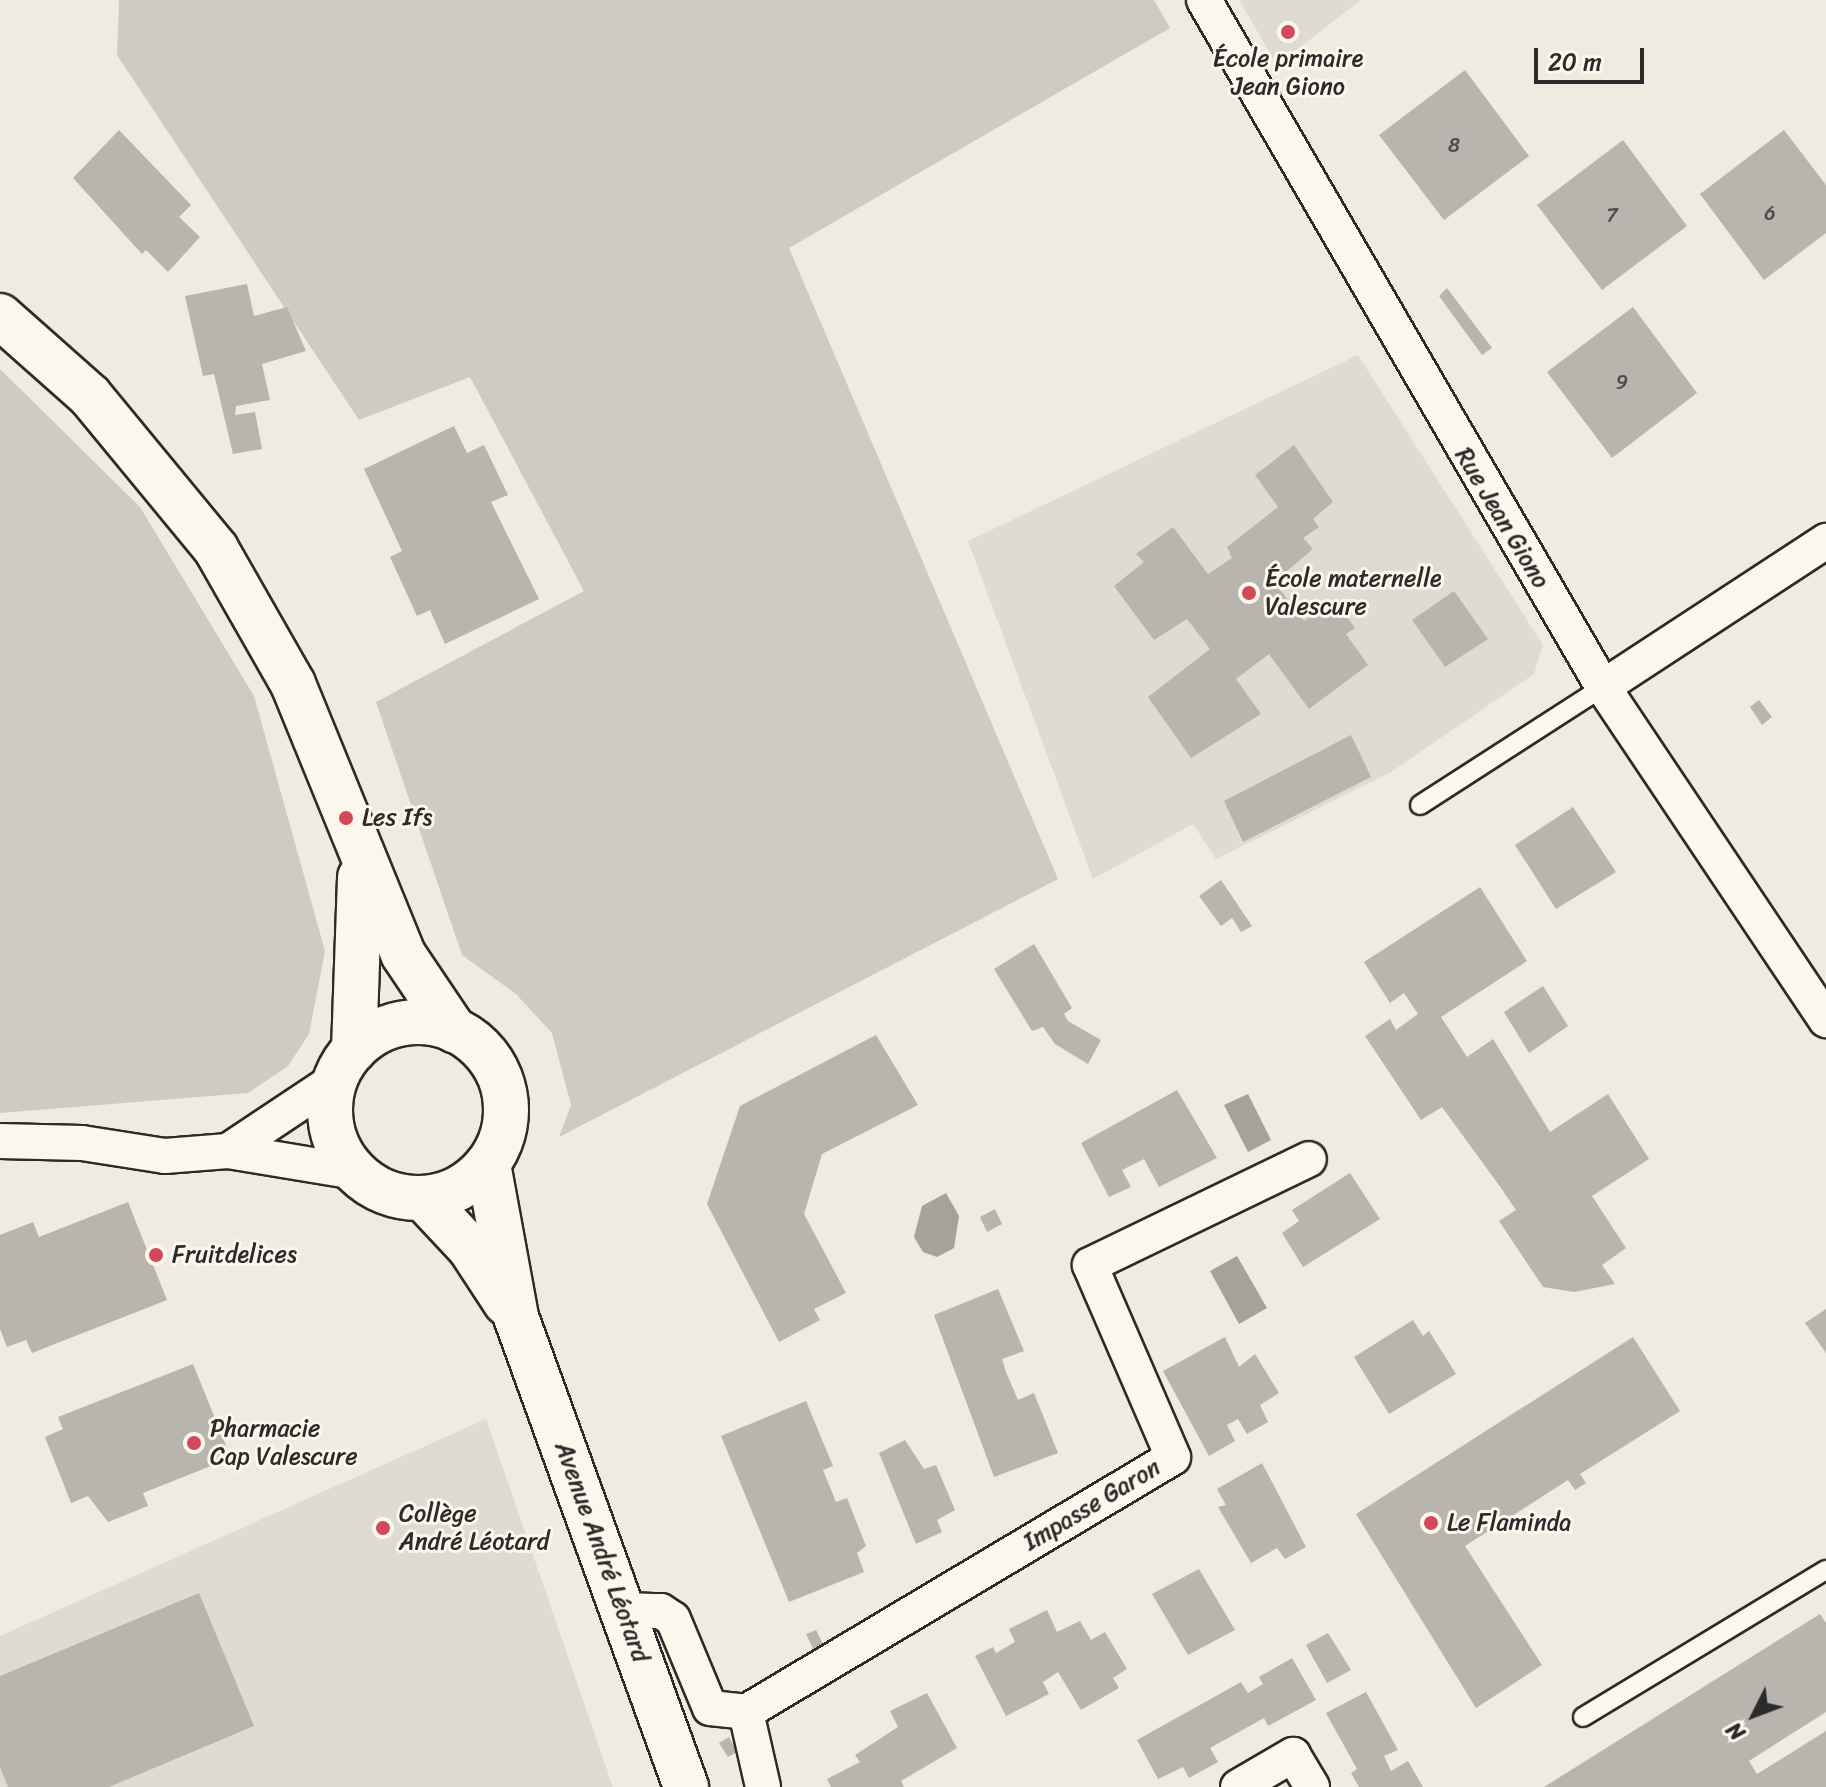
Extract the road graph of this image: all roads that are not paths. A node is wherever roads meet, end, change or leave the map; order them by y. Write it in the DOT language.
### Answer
graph roads {
  1 [pos="1204,0"];
  2 [pos="0,316"];
  3 [pos="1826,541"];
  4 [pos="1603,687"];
  5 [pos="1420,805"];
  6 [pos="360,858"];
  7 [pos="1826,1020"];
  8 [pos="454,1030"];
  9 [pos="345,1064"];
  10 [pos="0,1141"];
  11 [pos="228,1151"];
  12 [pos="1309,1159"];
  13 [pos="488,1164"];
  14 [pos="355,1172"];
  15 [pos="424,1199"];
  16 [pos="516,1317"];
  17 [pos="1826,1570"];
  18 [pos="625,1610"];
  19 [pos="746,1712"];
  20 [pos="1583,1717"];
  21 [pos="686,1787"];
  22 [pos="763,1787"];
  23 [pos="1238,1787"];
  24 [pos="1312,1787"];
  1 -- 4 [label="street, Rue Jean Giono"];
  2 -- 6 [label="main road"];
  3 -- 4 [label="street"];
  4 -- 5 [label="lane"];
  4 -- 7 [label="street, Rue Jean Giono"];
  6 -- 8 [label="main road"];
  6 -- 9 [label="main road"];
  8 -- 9 [label="main road"];
  8 -- 13 [label="main road"];
  9 -- 11 [label="street"];
  9 -- 14 [label="main road"];
  10 -- 11 [label="street"];
  11 -- 14 [label="street"];
  12 -- 19 [label="street, Impasse Garon"];
  13 -- 15 [label="main road"];
  13 -- 16 [label="main road, Avenue André Léotard"];
  14 -- 15 [label="main road"];
  15 -- 16 [label="main road, Avenue André Léotard"];
  16 -- 18 [label="main road, Avenue André Léotard"];
  17 -- 20 [label="lane"];
  18 -- 19 [label="street"];
  18 -- 21 [label="main road, Avenue André Léotard"];
  19 -- 22 [label="street"];
  23 -- 24 [label="street"];
}
